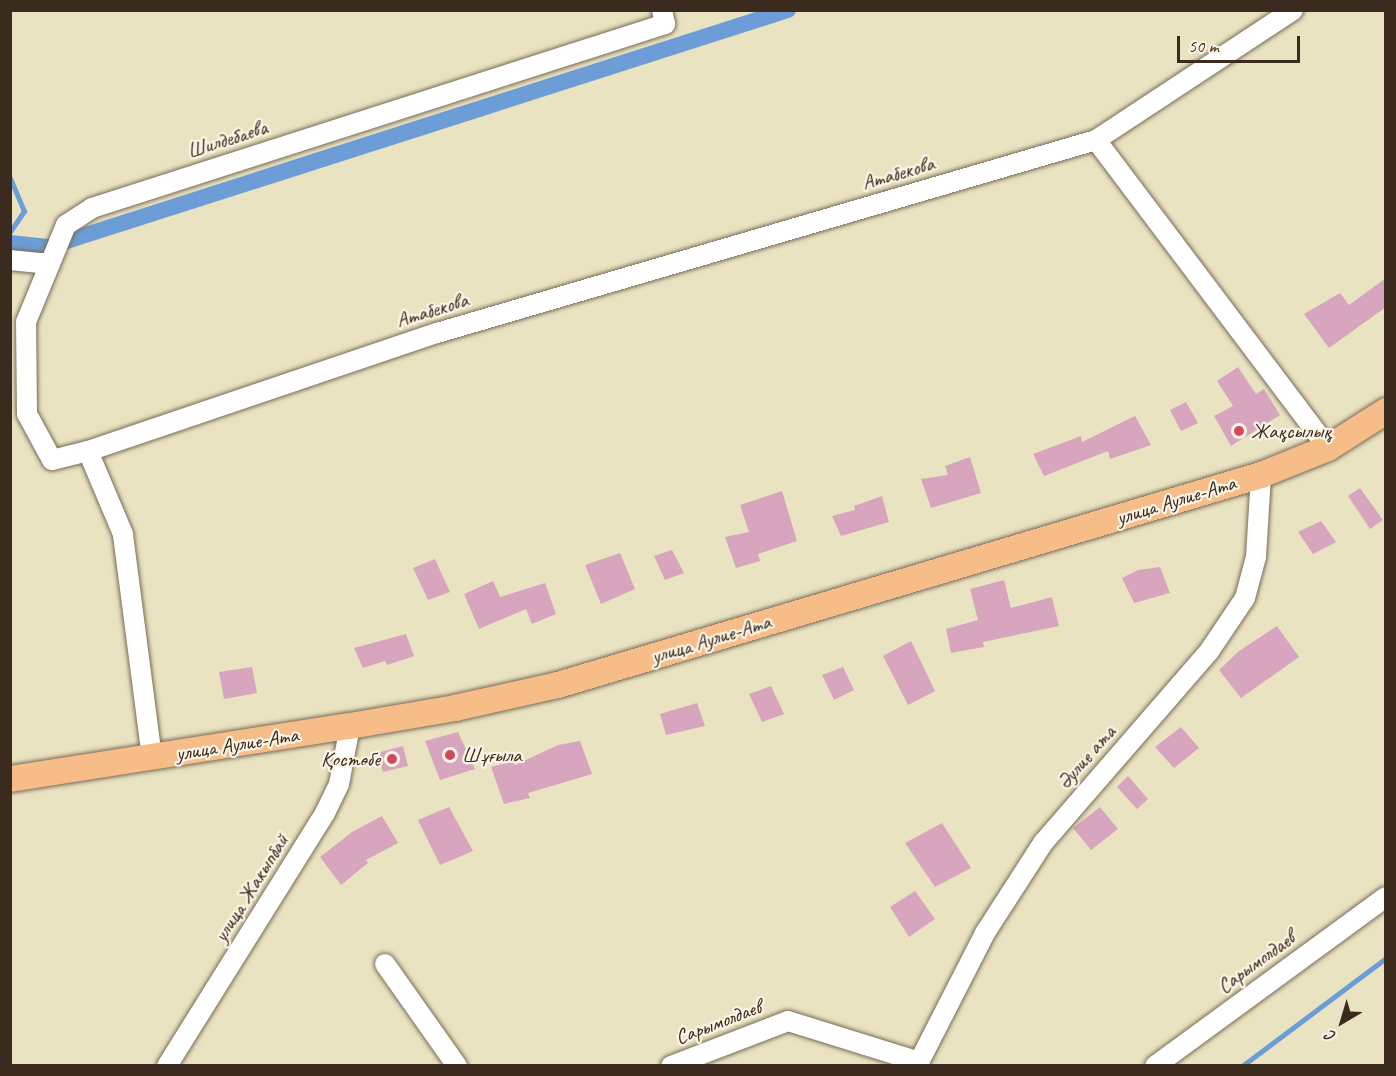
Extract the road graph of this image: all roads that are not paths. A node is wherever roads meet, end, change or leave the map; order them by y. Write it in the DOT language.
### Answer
graph roads {
  1 [pos="662,10"];
  2 [pos="1293,10"];
  3 [pos="1096,140"];
  4 [pos="10,260"];
  5 [pos="50,264"];
  6 [pos="1386,411"];
  7 [pos="1328,448"];
  8 [pos="88,451"];
  9 [pos="1262,475"];
  10 [pos="350,726"];
  11 [pos="152,758"];
  12 [pos="10,779"];
  13 [pos="1386,897"];
  14 [pos="386,964"];
  15 [pos="919,1064"];
  16 [pos="167,1065"];
  17 [pos="457,1065"];
  18 [pos="671,1065"];
  19 [pos="1155,1065"];
  1 -- 5 [label="street, Шилдебаева"];
  2 -- 3 [label="street, Атабекова"];
  3 -- 7 [label="street"];
  3 -- 8 [label="street, Атабекова"];
  4 -- 5 [label="street"];
  5 -- 8 [label="street, Шилдебаева"];
  6 -- 7 [label="main road, улица Аулие-Ата"];
  7 -- 9 [label="main road, улица Аулие-Ата"];
  8 -- 11 [label="street"];
  9 -- 10 [label="main road, улица Аулие-Ата"];
  9 -- 15 [label="street, Әулие ата"];
  10 -- 11 [label="main road, улица Аулие-Ата"];
  10 -- 16 [label="street, улица Жакыпбай"];
  11 -- 12 [label="main road, улица Аулие-Ата"];
  13 -- 19 [label="street, Сарымолдаев"];
  14 -- 17 [label="street"];
  15 -- 18 [label="street, Сарымолдаев"];
}
